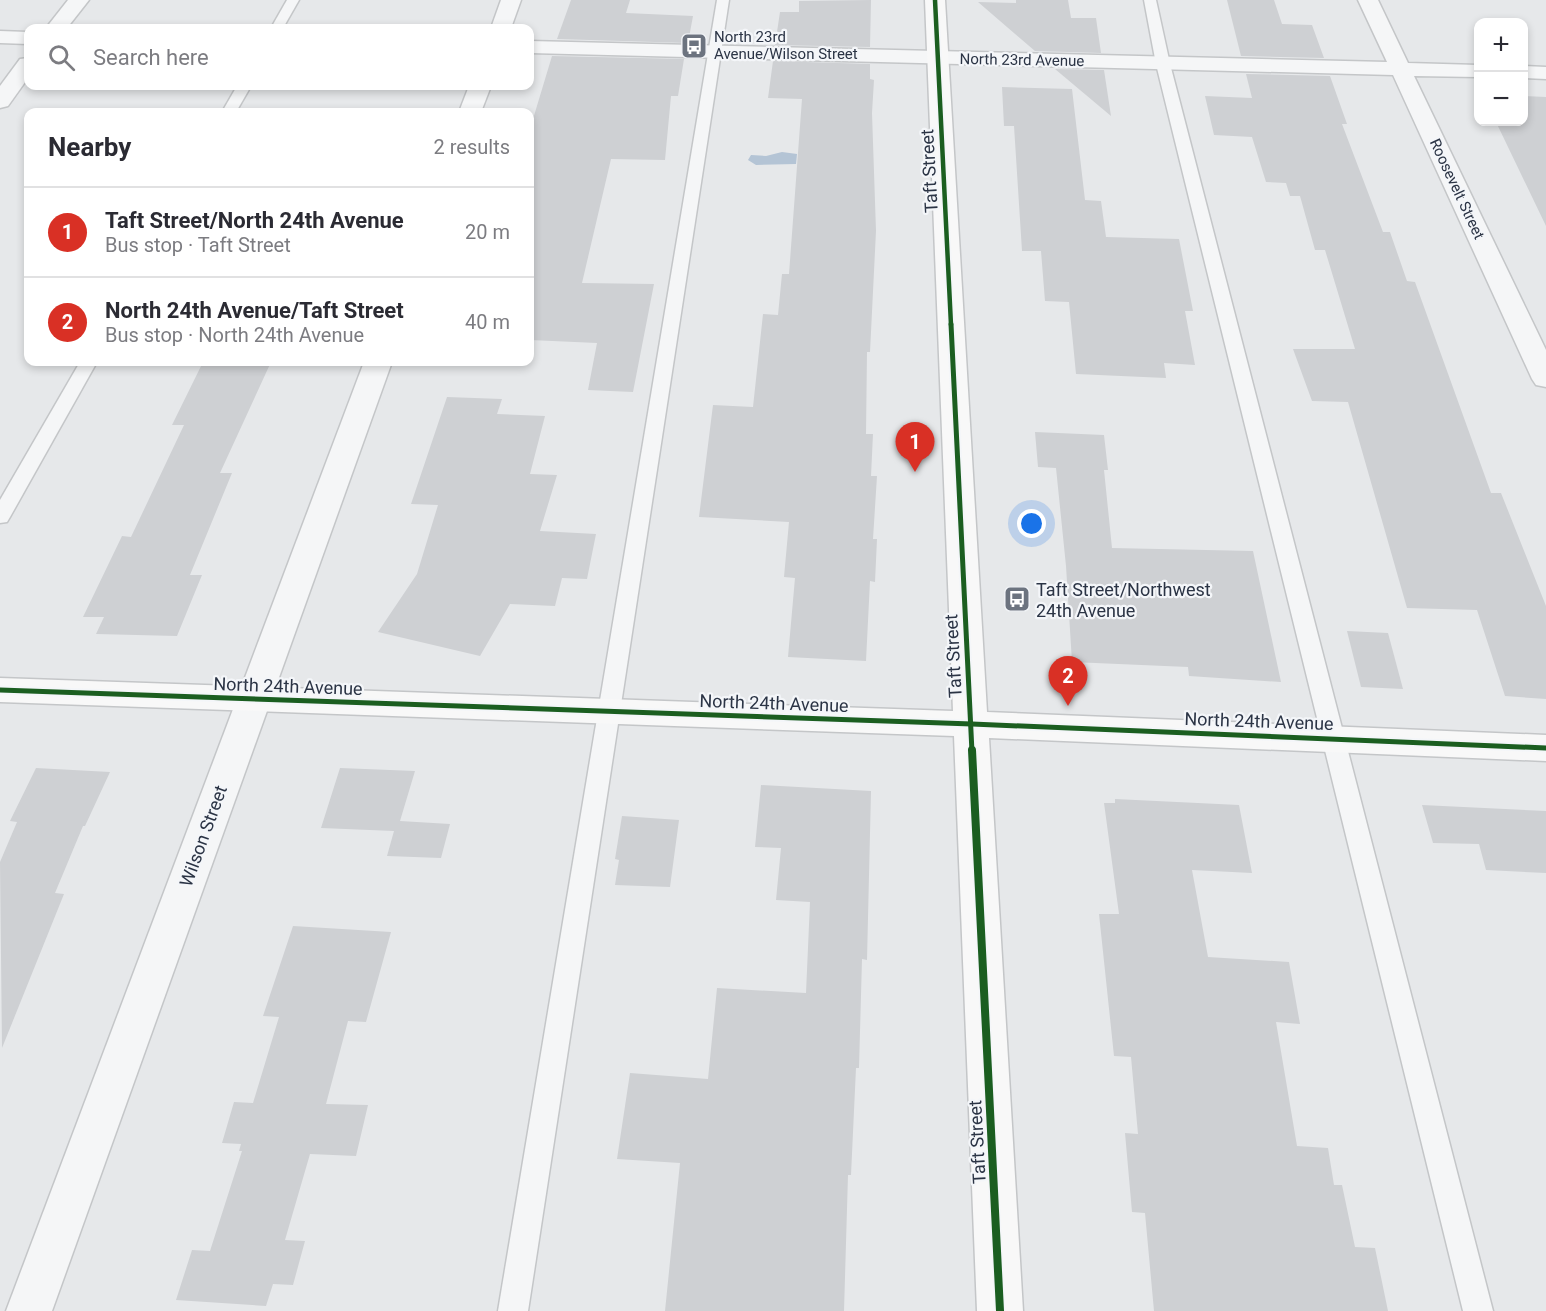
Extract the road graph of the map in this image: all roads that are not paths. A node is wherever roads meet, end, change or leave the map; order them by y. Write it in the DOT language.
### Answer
graph roads {
  1 [pos="79,0"];
  2 [pos="293,0"];
  3 [pos="511,0"];
  4 [pos="723,0"];
  5 [pos="935,0"];
  6 [pos="1150,0"];
  7 [pos="1368,0"];
  8 [pos="59,24"];
  9 [pos="279,24"];
  10 [pos="502,24"];
  11 [pos="0,37"];
  12 [pos="24,38"];
  13 [pos="534,47"];
  14 [pos="714,52"];
  15 [pos="938,58"];
  16 [pos="1163,64"];
  17 [pos="24,69"];
  18 [pos="1402,70"];
  19 [pos="1474,72"];
  20 [pos="1528,72"];
  21 [pos="1546,73"];
  22 [pos="242,90"];
  23 [pos="478,90"];
  24 [pos="0,100"];
  25 [pos="231,108"];
  26 [pos="472,108"];
  27 [pos="86,366"];
  28 [pos="377,366"];
  29 [pos="1546,379"];
  30 [pos="0,517"];
  31 [pos="0,690"];
  32 [pos="252,700"];
  33 [pos="609,712"];
  34 [pos="972,724"];
  35 [pos="1335,739"];
  36 [pos="1546,748"];
  37 [pos="29,1311"];
  38 [pos="513,1311"];
  39 [pos="1000,1311"];
  40 [pos="1478,1311"];
  1 -- 8 [label="street"];
  2 -- 9 [label="lane"];
  3 -- 10 [label="street"];
  4 -- 14 [label="lane"];
  5 -- 15 [label="street, Taft Street"];
  6 -- 16 [label="lane"];
  7 -- 18 [label="street, Roosevelt Street"];
  11 -- 12 [label="street"];
  13 -- 14 [label="street, North 23rd Avenue"];
  14 -- 15 [label="street, North 23rd Avenue"];
  14 -- 33 [label="lane"];
  15 -- 16 [label="street, North 23rd Avenue"];
  15 -- 34 [label="street, Taft Street"];
  16 -- 18 [label="street, North 23rd Avenue"];
  16 -- 35 [label="lane"];
  17 -- 24 [label="street"];
  18 -- 19 [label="street, North 23rd Avenue"];
  18 -- 29 [label="street, Roosevelt Street"];
  20 -- 21 [label="street"];
  22 -- 25 [label="lane"];
  23 -- 26 [label="street"];
  27 -- 30 [label="lane"];
  28 -- 32 [label="street, Wilson Street"];
  31 -- 32 [label="street, North 24th Avenue"];
  32 -- 33 [label="street, North 24th Avenue"];
  32 -- 37 [label="street, Wilson Street"];
  33 -- 34 [label="street, North 24th Avenue"];
  33 -- 38 [label="lane"];
  34 -- 35 [label="street, North 24th Avenue"];
  34 -- 39 [label="street, Taft Street"];
  35 -- 36 [label="street, North 24th Avenue"];
  35 -- 40 [label="lane"];
}
